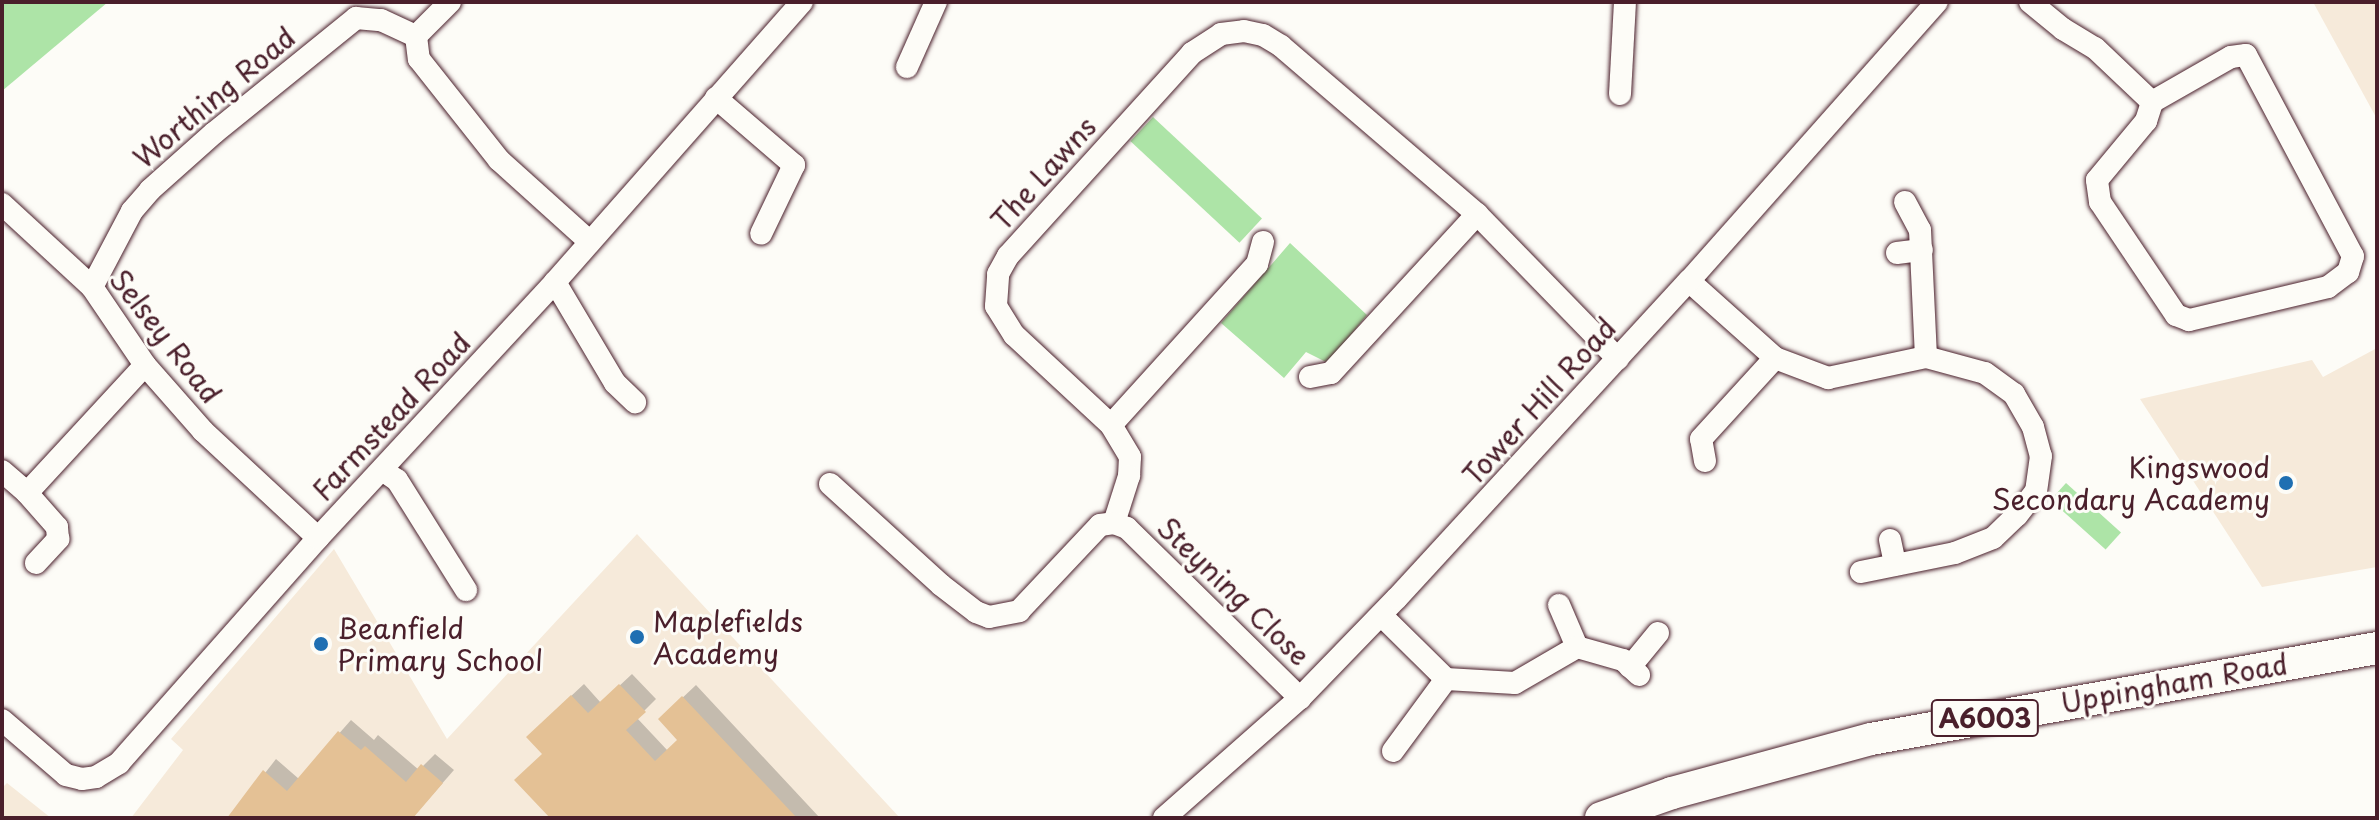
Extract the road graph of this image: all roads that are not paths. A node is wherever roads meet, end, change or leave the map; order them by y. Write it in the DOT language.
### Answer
graph roads {
  1 [pos="450,2"];
  2 [pos="802,2"];
  3 [pos="936,2"];
  4 [pos="1625,2"];
  5 [pos="1937,2"];
  6 [pos="2030,2"];
  7 [pos="416,36"];
  8 [pos="907,67"];
  9 [pos="1620,94"];
  10 [pos="716,98"];
  11 [pos="2152,102"];
  12 [pos="1905,202"];
  13 [pos="2,204"];
  14 [pos="1477,214"];
  15 [pos="761,234"];
  16 [pos="590,242"];
  17 [pos="1263,242"];
  18 [pos="1922,250"];
  19 [pos="1897,253"];
  20 [pos="1689,281"];
  21 [pos="555,282"];
  22 [pos="92,287"];
  23 [pos="1926,357"];
  24 [pos="1775,358"];
  25 [pos="1618,359"];
  26 [pos="145,365"];
  27 [pos="1310,377"];
  28 [pos="635,402"];
  29 [pos="1111,425"];
  30 [pos="1696,445"];
  31 [pos="382,470"];
  32 [pos="2,471"];
  33 [pos="830,484"];
  34 [pos="27,493"];
  35 [pos="1114,523"];
  36 [pos="318,538"];
  37 [pos="1890,540"];
  38 [pos="36,563"];
  39 [pos="1895,564"];
  40 [pos="1861,572"];
  41 [pos="466,590"];
  42 [pos="1559,605"];
  43 [pos="1381,615"];
  44 [pos="1658,633"];
  45 [pos="1577,647"];
  46 [pos="2377,648"];
  47 [pos="1446,679"];
  48 [pos="1300,698"];
  49 [pos="2,720"];
  50 [pos="1393,751"];
  51 [pos="1164,818"];
  52 [pos="1601,818"];
  1 -- 7 [label="street"];
  2 -- 10 [label="street, Farmstead Road"];
  3 -- 8 [label="street"];
  4 -- 9 [label="street"];
  5 -- 20 [label="street, Tower Hill Road"];
  6 -- 11 [label="street"];
  7 -- 16 [label="street"];
  7 -- 22 [label="street, Worthing Road"];
  10 -- 15 [label="street"];
  10 -- 16 [label="street, Farmstead Road"];
  11 -- 11 [label="street"];
  12 -- 18 [label="street"];
  13 -- 22 [label="street, Selsey Road"];
  14 -- 25 [label="street, The Lawns"];
  14 -- 27 [label="street"];
  14 -- 29 [label="street, The Lawns"];
  16 -- 21 [label="street, Farmstead Road"];
  17 -- 29 [label="street"];
  18 -- 19 [label="street"];
  18 -- 23 [label="street"];
  20 -- 24 [label="street"];
  20 -- 25 [label="street, Tower Hill Road"];
  21 -- 28 [label="street"];
  21 -- 31 [label="street, Farmstead Road"];
  22 -- 26 [label="street, Selsey Road"];
  23 -- 24 [label="street"];
  23 -- 39 [label="street"];
  24 -- 30 [label="street"];
  25 -- 43 [label="street, Tower Hill Road"];
  26 -- 34 [label="street"];
  26 -- 36 [label="street, Selsey Road"];
  29 -- 35 [label="street, The Lawns"];
  31 -- 36 [label="street, Farmstead Road"];
  31 -- 41 [label="street"];
  32 -- 34 [label="street"];
  33 -- 35 [label="street, Steyning Close"];
  34 -- 38 [label="street"];
  35 -- 48 [label="street, Steyning Close"];
  36 -- 49 [label="street, Farmstead Road"];
  37 -- 39 [label="street"];
  39 -- 40 [label="street"];
  42 -- 45 [label="street"];
  43 -- 47 [label="street"];
  43 -- 48 [label="street, Tower Hill Road"];
  44 -- 45 [label="street"];
  45 -- 47 [label="street"];
  46 -- 52 [label="highway, Uppingham Road / A6003"];
  47 -- 50 [label="street"];
  48 -- 51 [label="street, Tower Hill Road"];
}
